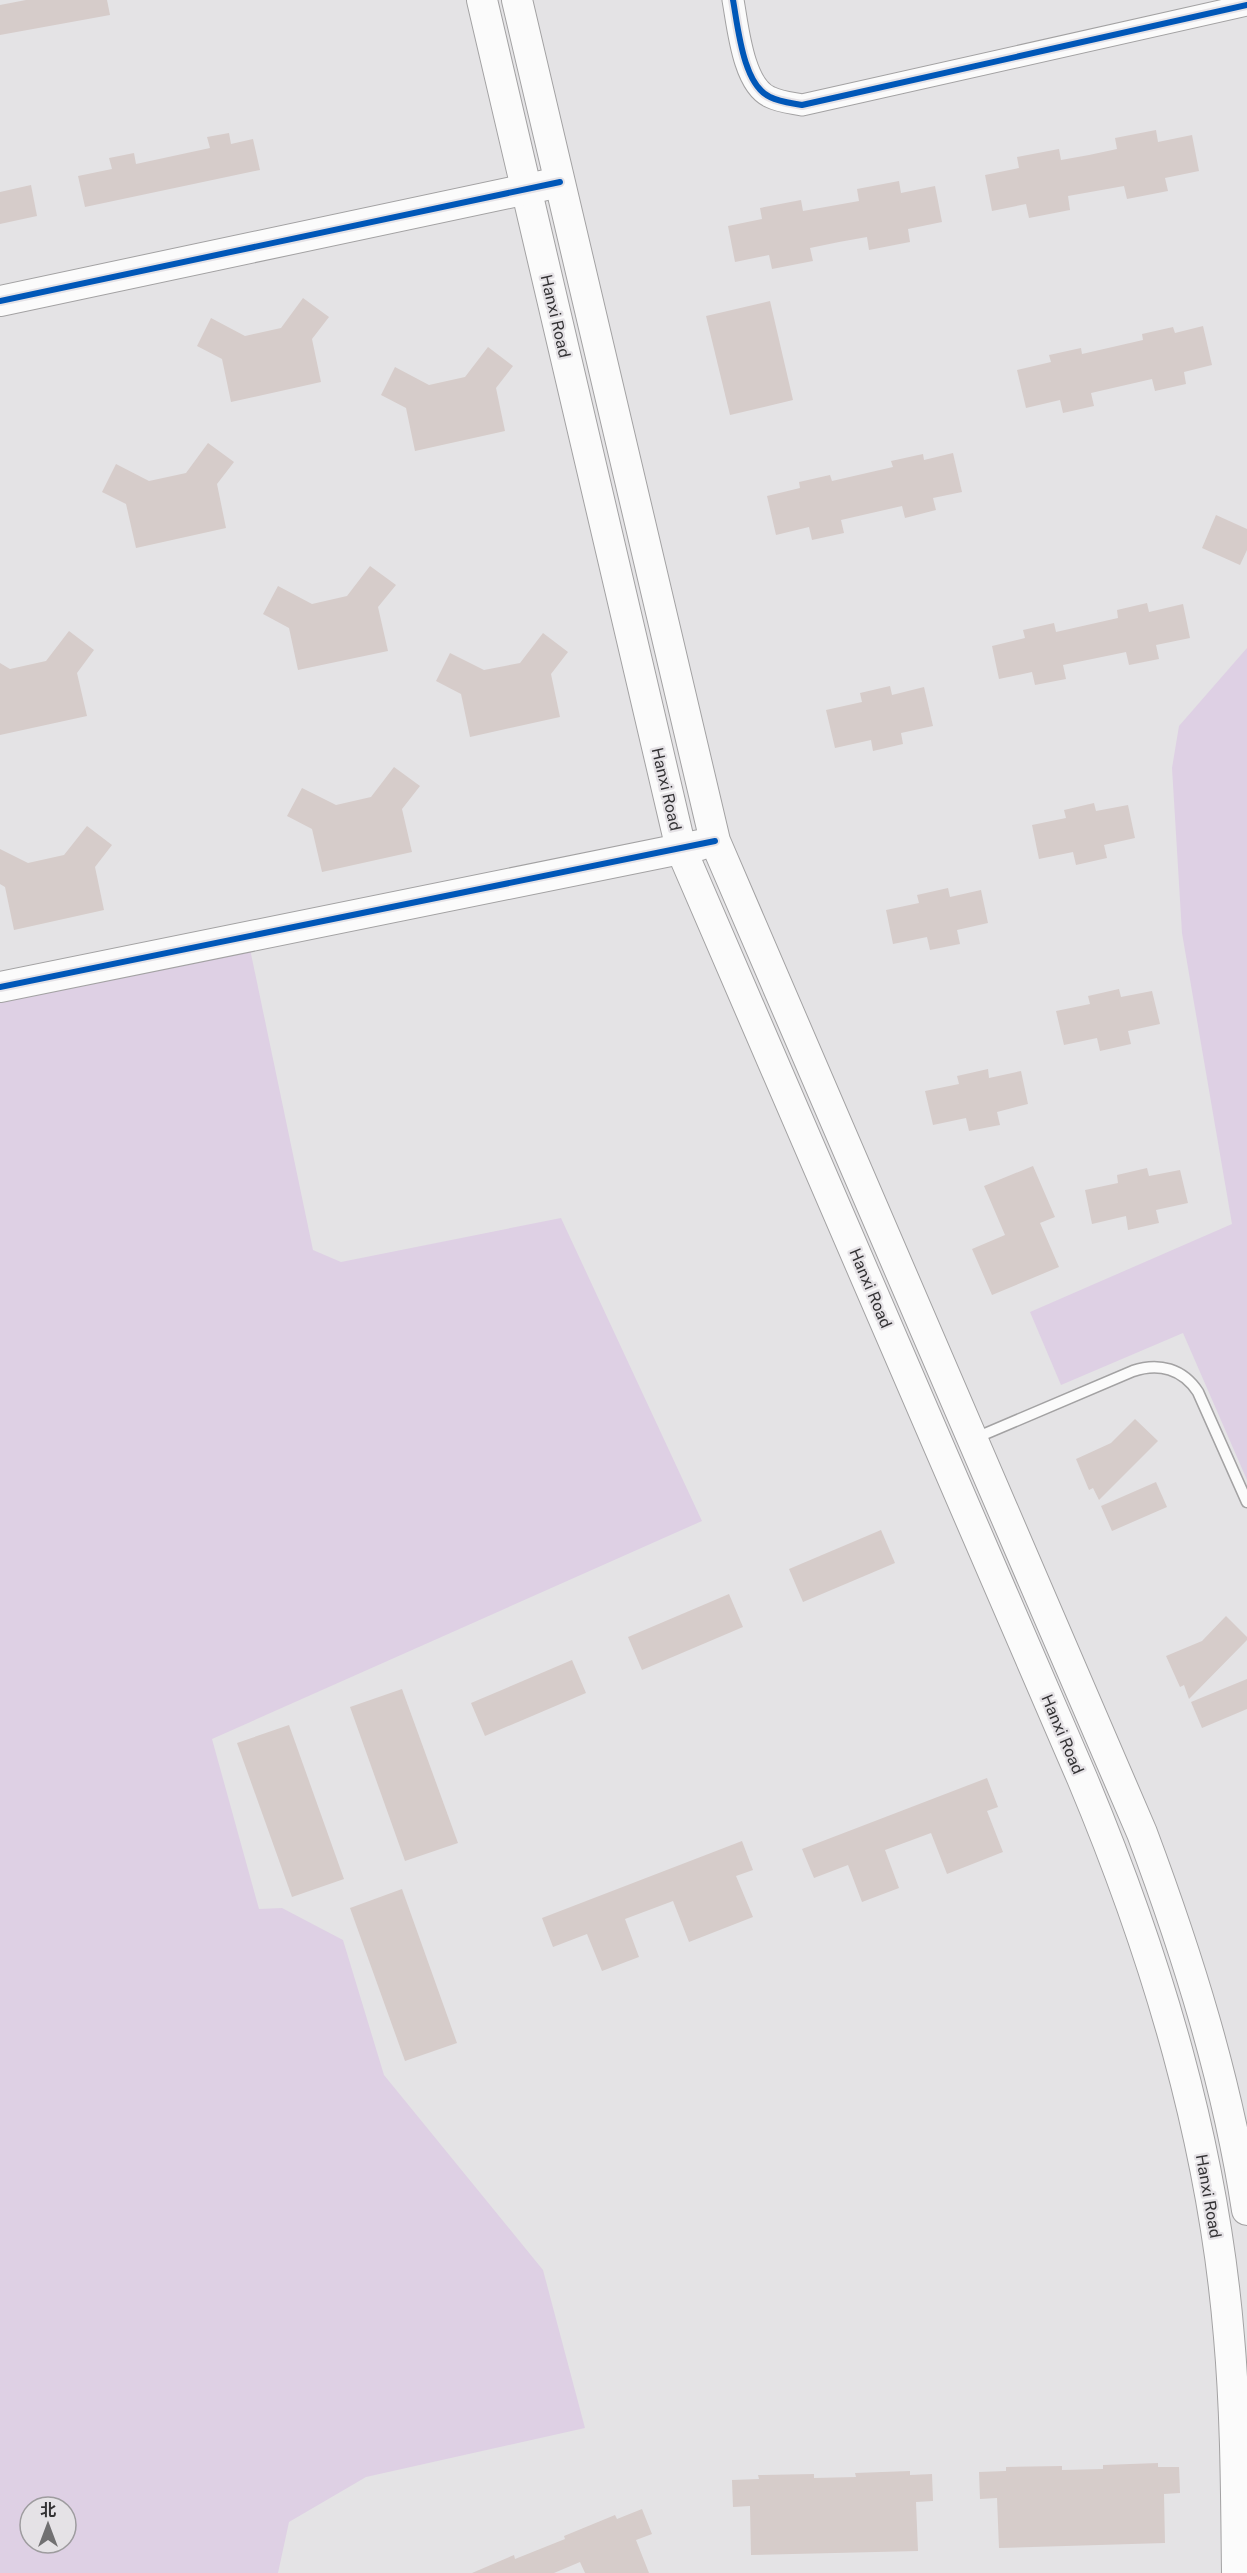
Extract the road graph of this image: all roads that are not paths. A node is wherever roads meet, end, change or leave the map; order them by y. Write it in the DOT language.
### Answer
graph roads {
  1 [pos="482,0"];
  2 [pos="517,0"];
  3 [pos="733,0"];
  4 [pos="1247,6"];
  5 [pos="560,182"];
  6 [pos="526,189"];
  7 [pos="0,301"];
  8 [pos="715,841"];
  9 [pos="681,849"];
  10 [pos="0,987"];
  11 [pos="973,1439"];
  12 [pos="1247,1502"];
  13 [pos="1247,2210"];
  14 [pos="1241,2406"];
  15 [pos="1237,2573"];
  1 -- 6 [label="main road, Hanxi Road"];
  2 -- 5 [label="main road, Hanxi Road"];
  3 -- 4 [label="street"];
  5 -- 6 [label="main road"];
  5 -- 8 [label="main road, Hanxi Road"];
  6 -- 7 [label="main road"];
  6 -- 9 [label="main road, Hanxi Road"];
  8 -- 9 [label="main road"];
  8 -- 11 [label="main road, Hanxi Road"];
  9 -- 10 [label="main road"];
  9 -- 14 [label="main road, Hanxi Road"];
  11 -- 12 [label="lane"];
  11 -- 13 [label="main road, Hanxi Road"];
  14 -- 15 [label="main road, Hanxi Road"];
}
